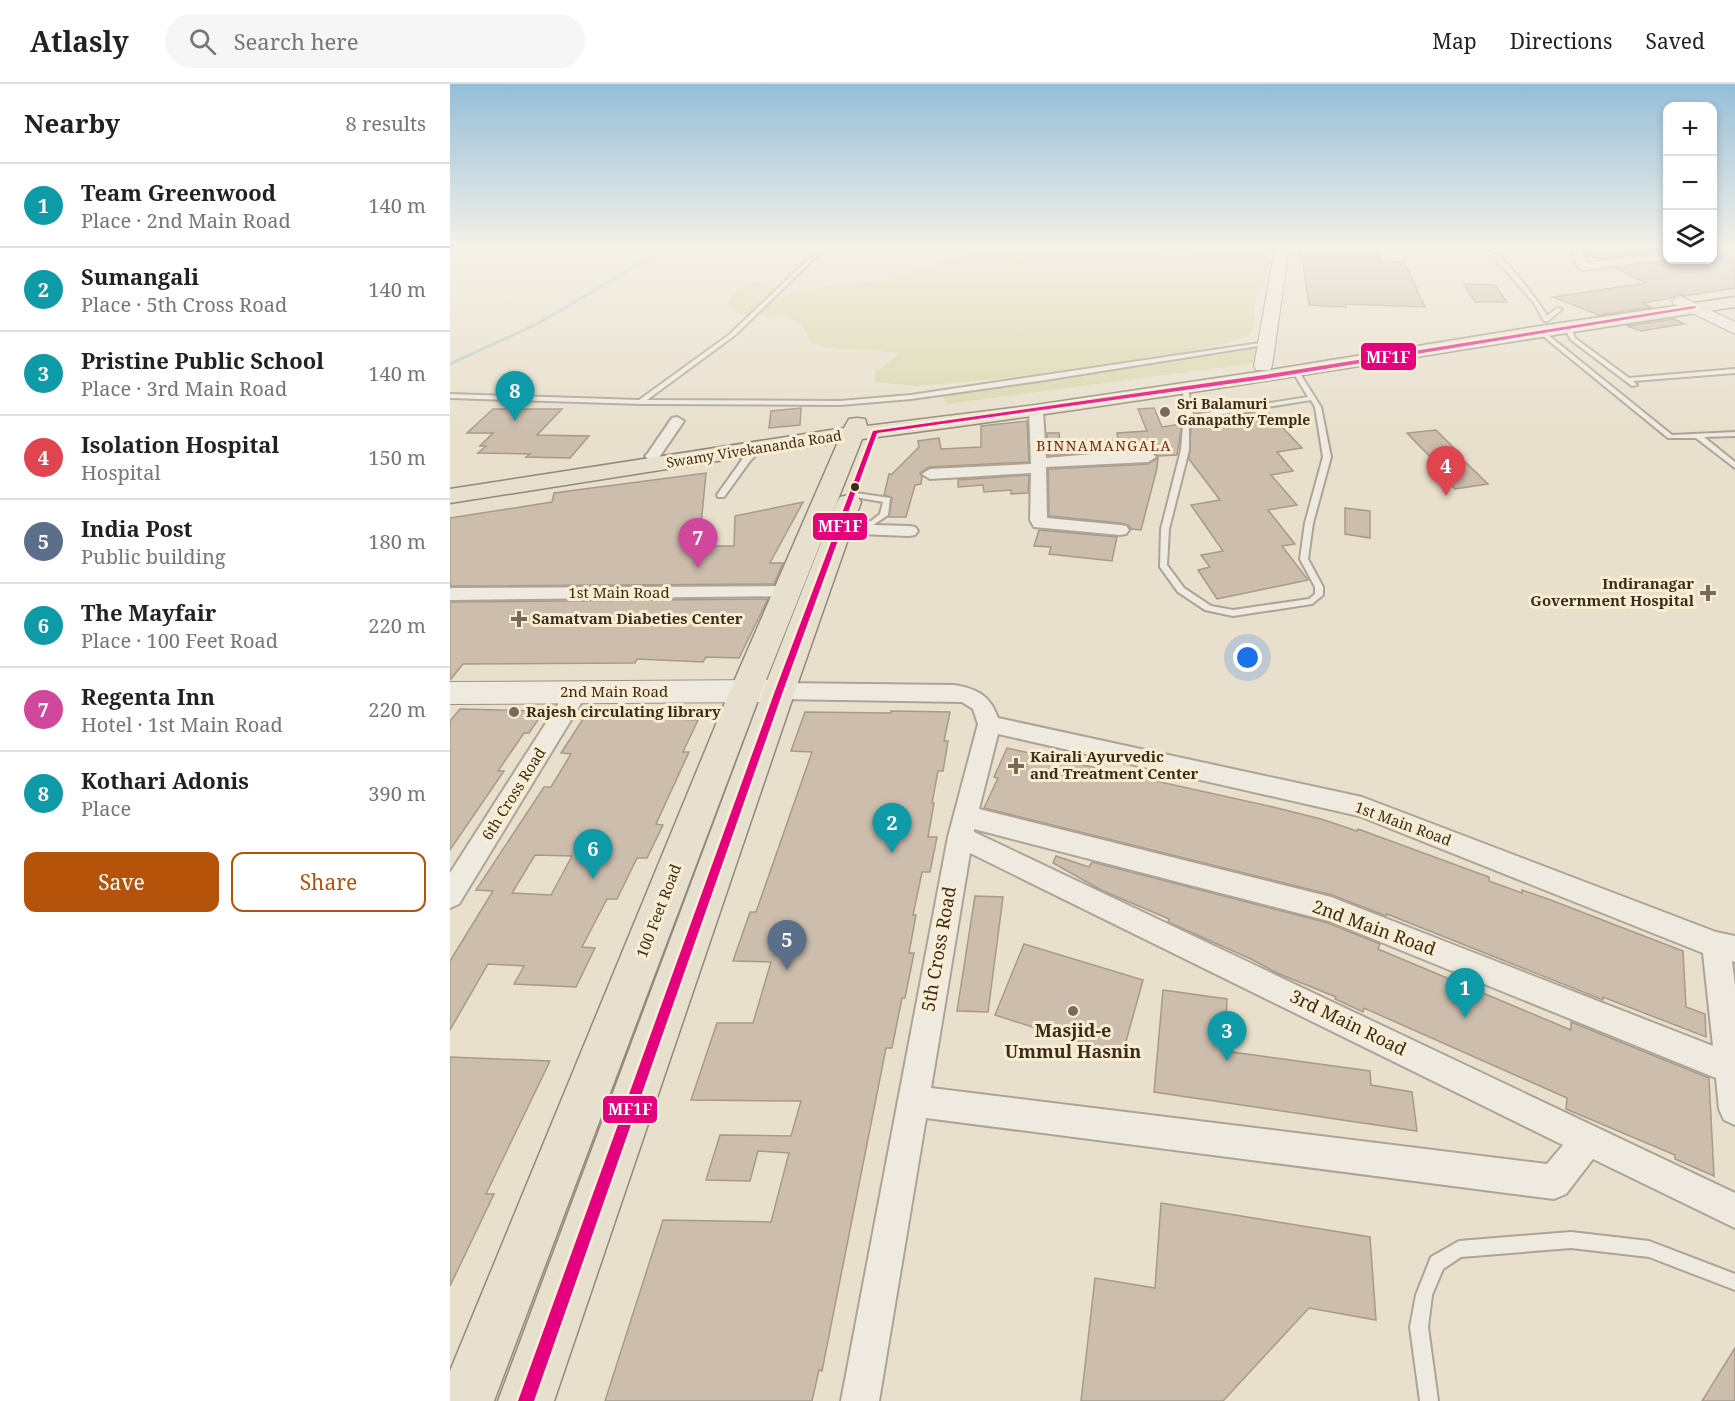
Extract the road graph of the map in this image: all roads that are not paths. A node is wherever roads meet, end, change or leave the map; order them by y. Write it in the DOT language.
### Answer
graph roads {
  1 [pos="760,308"];
  2 [pos="1272,308"];
  3 [pos="1540,308"];
  4 [pos="1647,308"];
  5 [pos="1665,308"];
  6 [pos="1703,308"];
  7 [pos="1706,308"];
  8 [pos="1548,320"];
  9 [pos="1735,321"];
  10 [pos="1571,326"];
  11 [pos="1735,329"];
  12 [pos="1267,344"];
  13 [pos="1263,366"];
  14 [pos="1735,371"];
  15 [pos="1296,372"];
  16 [pos="1628,380"];
  17 [pos="1636,387"];
  18 [pos="1185,389"];
  19 [pos="450,396"];
  20 [pos="1313,398"];
  21 [pos="642,402"];
  22 [pos="1036,411"];
  23 [pos="1190,417"];
  24 [pos="677,421"];
  25 [pos="865,428"];
  26 [pos="1735,434"];
  27 [pos="1697,435"];
  28 [pos="759,448"];
  29 [pos="653,456"];
  30 [pos="1148,457"];
  31 [pos="1039,466"];
  32 [pos="1735,466"];
  33 [pos="930,474"];
  34 [pos="450,486"];
  35 [pos="721,495"];
  36 [pos="450,496"];
  37 [pos="844,516"];
  38 [pos="1120,530"];
  39 [pos="909,531"];
  40 [pos="788,592"];
  41 [pos="450,594"];
  42 [pos="762,691"];
  43 [pos="577,692"];
  44 [pos="450,693"];
  45 [pos="989,724"];
  46 [pos="962,826"];
  47 [pos="450,896"];
  48 [pos="1725,947"];
  49 [pos="1734,1070"];
  50 [pos="912,1101"];
  51 [pos="1735,1109"];
  52 [pos="1588,1140"];
  53 [pos="1735,1211"];
  54 [pos="1735,1282"];
  55 [pos="466,1401"];
  56 [pos="526,1401"];
  57 [pos="860,1401"];
  58 [pos="1429,1401"];
  1 -- 21 [label="lane"];
  2 -- 12 [label="street"];
  3 -- 8 [label="lane"];
  4 -- 8 [label="main road, Swamy Vivekananda Road"];
  5 -- 10 [label="main road, Swamy Vivekananda Road"];
  6 -- 11 [label="street"];
  7 -- 9 [label="street"];
  8 -- 10 [label="main road, Swamy Vivekananda Road"];
  8 -- 13 [label="main road, Swamy Vivekananda Road"];
  8 -- 15 [label="main road, Swamy Vivekananda Road"];
  8 -- 27 [label="lane"];
  10 -- 16 [label="lane"];
  12 -- 13 [label="street"];
  12 -- 21 [label="lane"];
  13 -- 25 [label="main road, Swamy Vivekananda Road"];
  14 -- 16 [label="lane"];
  15 -- 18 [label="main road, Swamy Vivekananda Road"];
  15 -- 20 [label="lane"];
  16 -- 17 [label="lane"];
  18 -- 22 [label="main road, Swamy Vivekananda Road"];
  18 -- 23 [label="lane"];
  19 -- 21 [label="lane"];
  20 -- 23 [label="lane"];
  20 -- 23 [label="lane"];
  22 -- 25 [label="main road, Swamy Vivekananda Road"];
  22 -- 31 [label="street"];
  24 -- 29 [label="street"];
  25 -- 28 [label="main road, Swamy Vivekananda Road"];
  25 -- 29 [label="main road, Swamy Vivekananda Road"];
  25 -- 37 [label="main road, 100 Feet Road"];
  25 -- 40 [label="main road, 100 Feet Road"];
  26 -- 27 [label="lane"];
  27 -- 32 [label="lane"];
  28 -- 35 [label="lane"];
  28 -- 36 [label="main road, Swamy Vivekananda Road"];
  29 -- 34 [label="main road, Swamy Vivekananda Road"];
  30 -- 31 [label="street"];
  31 -- 33 [label="street"];
  31 -- 38 [label="street"];
  37 -- 39 [label="street"];
  37 -- 42 [label="main road, 100 Feet Road"];
  40 -- 41 [label="street, 1st Main Road"];
  40 -- 42 [label="main road, 100 Feet Road"];
  42 -- 43 [label="street, 2nd Main Road"];
  42 -- 45 [label="street"];
  42 -- 55 [label="main road, 100 Feet Road"];
  42 -- 56 [label="main road, 100 Feet Road"];
  43 -- 44 [label="street, 2nd Main Road"];
  43 -- 47 [label="street, 6th Cross Road"];
  45 -- 46 [label="street, 5th Cross Road"];
  45 -- 48 [label="street, 1st Main Road"];
  46 -- 49 [label="street, 2nd Main Road"];
  46 -- 50 [label="street, 5th Cross Road"];
  46 -- 52 [label="street, 3rd Main Road"];
  48 -- 49 [label="street"];
  49 -- 51 [label="street"];
  50 -- 52 [label="street"];
  50 -- 57 [label="street, 5th Cross Road"];
  52 -- 53 [label="street, 3rd Main Road"];
  54 -- 58 [label="lane"];
}
